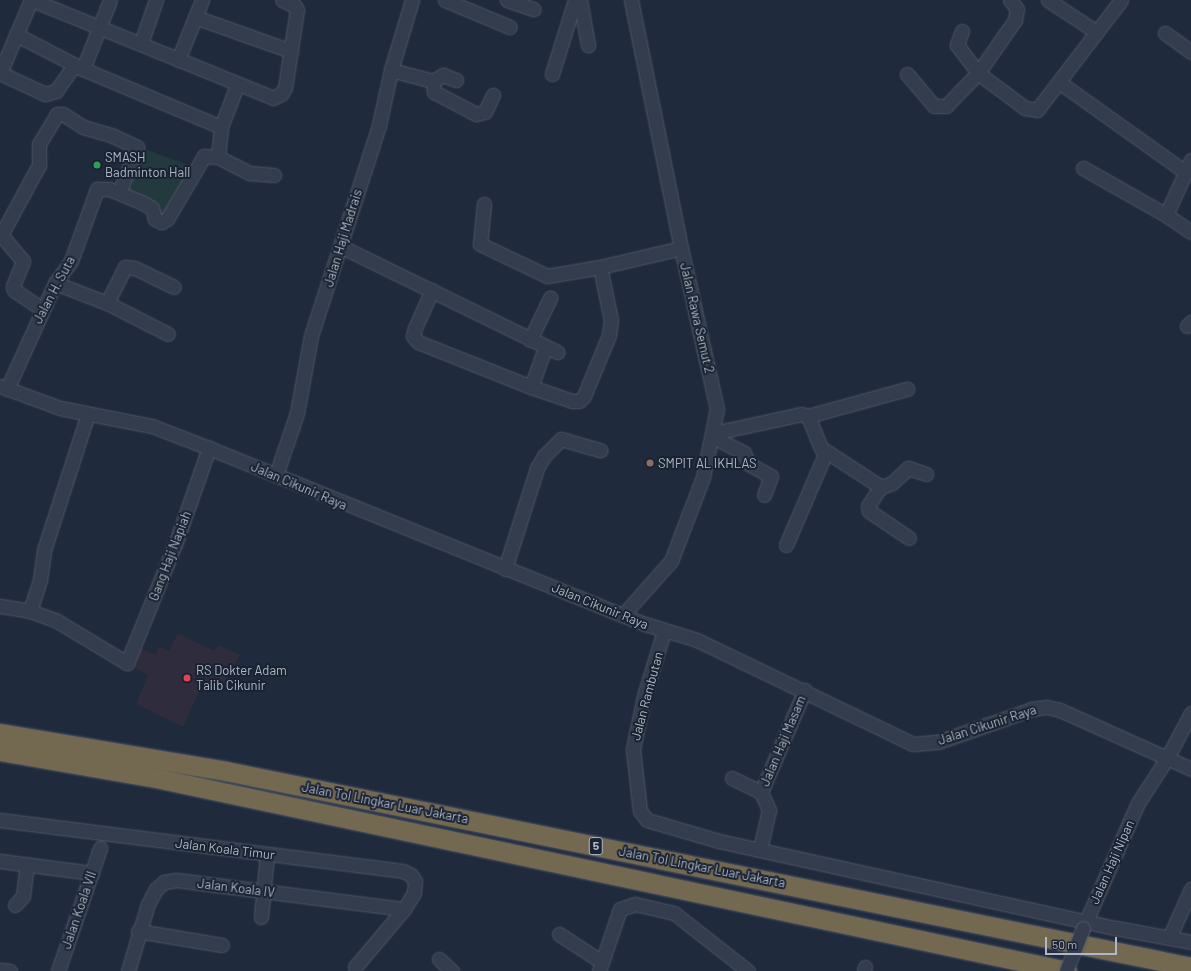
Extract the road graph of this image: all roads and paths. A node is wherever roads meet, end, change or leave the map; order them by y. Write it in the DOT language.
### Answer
graph roads {
  1 [pos="31,0"];
  2 [pos="110,0"];
  3 [pos="156,0"];
  4 [pos="202,0"];
  5 [pos="282,0"];
  6 [pos="412,0"];
  7 [pos="445,0"];
  8 [pos="507,0"];
  9 [pos="575,0"];
  10 [pos="580,0"];
  11 [pos="631,0"];
  12 [pos="1010,0"];
  13 [pos="1048,0"];
  14 [pos="1121,0"];
  15 [pos="533,9"];
  16 [pos="195,16"];
  17 [pos="510,27"];
  18 [pos="99,29"];
  19 [pos="962,31"];
  20 [pos="1095,31"];
  21 [pos="1165,33"];
  22 [pos="17,35"];
  23 [pos="141,44"];
  24 [pos="588,45"];
  25 [pos="291,51"];
  26 [pos="1191,52"];
  27 [pos="178,60"];
  28 [pos="78,67"];
  29 [pos="391,70"];
  30 [pos="0,73"];
  31 [pos="978,73"];
  32 [pos="552,74"];
  33 [pos="907,74"];
  34 [pos="456,80"];
  35 [pos="433,81"];
  36 [pos="1058,82"];
  37 [pos="237,85"];
  38 [pos="493,95"];
  39 [pos="221,127"];
  40 [pos="218,157"];
  41 [pos="1188,166"];
  42 [pos="1083,168"];
  43 [pos="274,175"];
  44 [pos="119,193"];
  45 [pos="484,204"];
  46 [pos="1166,215"];
  47 [pos="1191,232"];
  48 [pos="340,246"];
  49 [pos="681,248"];
  50 [pos="600,267"];
  51 [pos="55,283"];
  52 [pos="174,287"];
  53 [pos="432,290"];
  54 [pos="550,298"];
  55 [pos="107,303"];
  56 [pos="42,309"];
  57 [pos="168,334"];
  58 [pos="530,340"];
  59 [pos="531,387"];
  60 [pos="3,388"];
  61 [pos="907,390"];
  62 [pos="88,414"];
  63 [pos="808,416"];
  64 [pos="713,435"];
  65 [pos="210,448"];
  66 [pos="600,450"];
  67 [pos="826,452"];
  68 [pos="926,474"];
  69 [pos="276,475"];
  70 [pos="879,488"];
  71 [pos="764,496"];
  72 [pos="909,538"];
  73 [pos="786,545"];
  74 [pos="505,569"];
  75 [pos="0,606"];
  76 [pos="30,611"];
  77 [pos="623,615"];
  78 [pos="664,631"];
  79 [pos="805,690"];
  80 [pos="1191,713"];
  81 [pos="0,733"];
  82 [pos="0,751"];
  83 [pos="1167,758"];
  84 [pos="1191,769"];
  85 [pos="732,778"];
  86 [pos="761,792"];
  87 [pos="0,820"];
  88 [pos="100,848"];
  89 [pos="760,849"];
  90 [pos="267,855"];
  91 [pos="0,861"];
  92 [pos="27,864"];
  93 [pos="92,873"];
  94 [pos="1191,889"];
  95 [pos="264,892"];
  96 [pos="15,905"];
  97 [pos="404,909"];
  98 [pos="261,917"];
  99 [pos="1085,925"];
  100 [pos="138,931"];
  101 [pos="559,934"];
  102 [pos="1170,938"];
  103 [pos="1191,942"];
  104 [pos="222,945"];
  105 [pos="439,959"];
  106 [pos="600,966"];
  107 [pos="356,967"];
  108 [pos="1191,967"];
  109 [pos="0,970"];
  110 [pos="10,971"];
  111 [pos="58,971"];
  112 [pos="128,971"];
  113 [pos="452,971"];
  114 [pos="748,971"];
  115 [pos="1067,971"];
  1 -- 18 [label="street"];
  1 -- 22 [label="street"];
  2 -- 18 [label="street"];
  3 -- 23 [label="street"];
  4 -- 16 [label="street"];
  5 -- 25 [label="street"];
  6 -- 29 [label="street, Jalan Haji Madrais"];
  7 -- 17 [label="street"];
  8 -- 15 [label="street"];
  9 -- 32 [label="street"];
  10 -- 24 [label="street"];
  11 -- 49 [label="street, Jalan Rawa Semut 2"];
  12 -- 31 [label="street"];
  13 -- 20 [label="street"];
  14 -- 20 [label="street"];
  16 -- 25 [label="street"];
  16 -- 27 [label="street"];
  18 -- 23 [label="street"];
  18 -- 28 [label="street"];
  19 -- 31 [label="street"];
  20 -- 36 [label="street"];
  21 -- 26 [label="street"];
  22 -- 28 [label="street"];
  22 -- 30 [label="street"];
  23 -- 27 [label="street"];
  25 -- 37 [label="street"];
  27 -- 37 [label="street"];
  28 -- 30 [label="street"];
  28 -- 39 [label="street"];
  29 -- 35 [label="street"];
  29 -- 48 [label="street, Jalan Haji Madrais"];
  31 -- 33 [label="street"];
  31 -- 36 [label="street"];
  34 -- 35 [label="street"];
  35 -- 38 [label="street"];
  36 -- 41 [label="street"];
  37 -- 39 [label="street"];
  39 -- 40 [label="street"];
  40 -- 43 [label="street"];
  40 -- 44 [label="street, Jalan H. Suta"];
  41 -- 46 [label="street"];
  42 -- 46 [label="street"];
  44 -- 51 [label="street, Jalan H. Suta"];
  44 -- 56 [label="street"];
  45 -- 50 [label="street"];
  46 -- 47 [label="street"];
  48 -- 53 [label="street"];
  48 -- 69 [label="street, Jalan Haji Madrais"];
  49 -- 50 [label="street"];
  49 -- 64 [label="street, Jalan Rawa Semut 2"];
  50 -- 59 [label="street"];
  51 -- 55 [label="street"];
  51 -- 56 [label="street, Jalan H. Suta"];
  52 -- 55 [label="street"];
  53 -- 58 [label="street"];
  53 -- 59 [label="street"];
  54 -- 58 [label="street"];
  55 -- 57 [label="street"];
  56 -- 60 [label="street, Jalan H. Suta"];
  58 -- 59 [label="street"];
  60 -- 62 [label="street, Jalan Cikunir Raya"];
  61 -- 63 [label="street"];
  62 -- 65 [label="street, Jalan Cikunir Raya"];
  62 -- 76 [label="street"];
  63 -- 64 [label="street"];
  63 -- 67 [label="street"];
  64 -- 71 [label="street"];
  64 -- 77 [label="street, Jalan Rawa Semut 2"];
  65 -- 69 [label="street, Jalan Cikunir Raya"];
  65 -- 76 [label="street, Gang Haji Napiah"];
  66 -- 74 [label="street"];
  67 -- 70 [label="street"];
  67 -- 73 [label="street"];
  68 -- 70 [label="street"];
  69 -- 74 [label="street, Jalan Cikunir Raya"];
  70 -- 72 [label="street"];
  74 -- 77 [label="street, Jalan Cikunir Raya"];
  75 -- 76 [label="street"];
  77 -- 78 [label="street, Jalan Cikunir Raya"];
  78 -- 79 [label="street, Jalan Cikunir Raya"];
  78 -- 89 [label="street, Jalan Rambutan"];
  79 -- 83 [label="street, Jalan Cikunir Raya"];
  79 -- 86 [label="street, Jalan Haji Masam"];
  80 -- 83 [label="street, Jalan Haji Nipan"];
  81 -- 108 [label="highway, Jalan Tol Lingkar Luar Jakarta / 5"];
  82 -- 115 [label="highway, Jalan Tol Lingkar Luar Jakarta / 5"];
  83 -- 84 [label="street, Jalan Cikunir Raya"];
  83 -- 99 [label="street, Jalan Haji Nipan"];
  85 -- 86 [label="street, Jalan Haji Masam"];
  86 -- 89 [label="street, Jalan Haji Masam"];
  87 -- 90 [label="street, Jalan Koala Timur"];
  88 -- 93 [label="street, Jalan Koala VII"];
  89 -- 99 [label="street"];
  90 -- 95 [label="street"];
  90 -- 97 [label="street, Jalan Koala Timur"];
  91 -- 92 [label="street"];
  92 -- 93 [label="street"];
  92 -- 96 [label="street"];
  93 -- 111 [label="street, Jalan Koala VII"];
  94 -- 102 [label="street"];
  95 -- 97 [label="street, Jalan Koala IV"];
  95 -- 98 [label="street"];
  95 -- 100 [label="street, Jalan Koala IV"];
  97 -- 107 [label="street"];
  99 -- 102 [label="street"];
  99 -- 115 [label="street, Jalan Haji Nipan, bridge"];
  100 -- 104 [label="street"];
  100 -- 112 [label="street, Jalan Koala IV"];
  101 -- 106 [label="street"];
  102 -- 103 [label="street"];
  105 -- 113 [label="street"];
  106 -- 114 [label="street"];
  109 -- 110 [label="street"];
}
